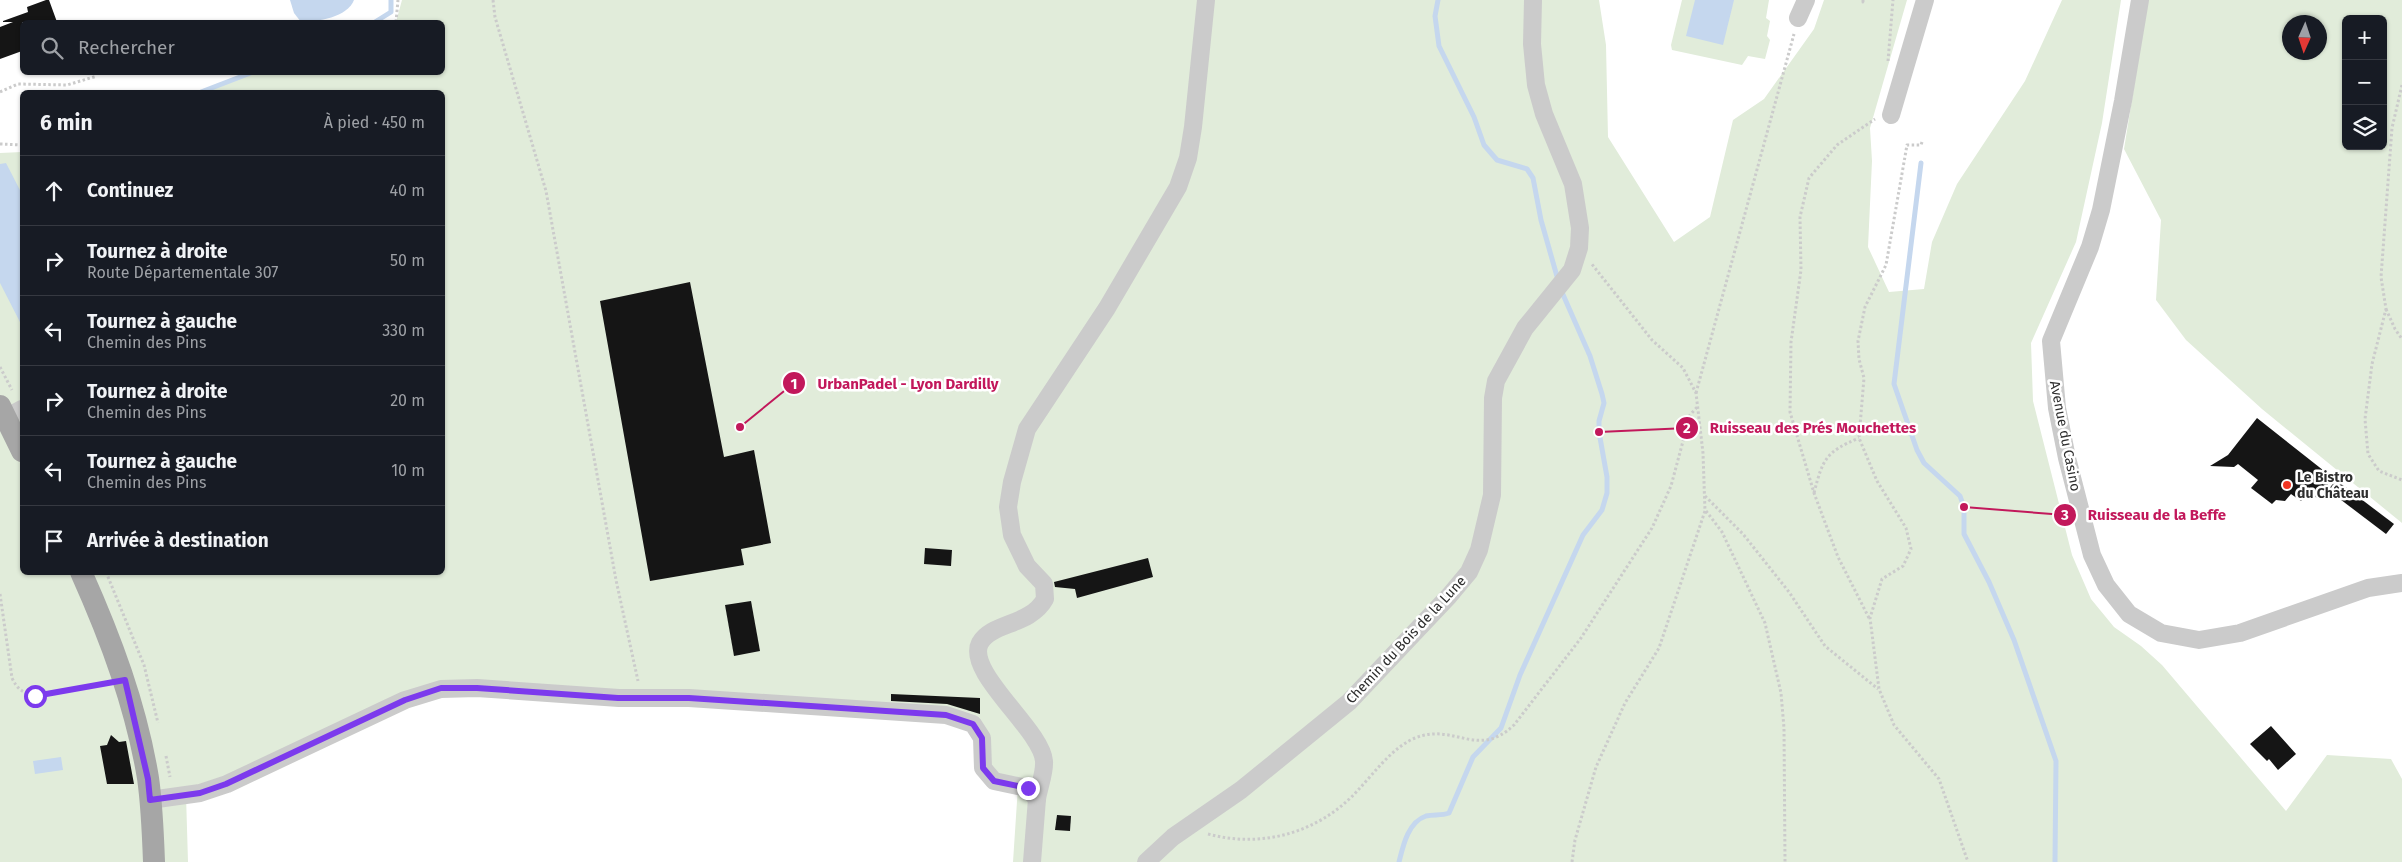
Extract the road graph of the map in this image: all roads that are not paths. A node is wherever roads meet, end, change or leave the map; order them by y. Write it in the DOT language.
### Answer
graph roads {
  1 [pos="1206,0"];
  2 [pos="1533,0"];
  3 [pos="1806,0"];
  4 [pos="1925,0"];
  5 [pos="2140,0"];
  6 [pos="1798,18"];
  7 [pos="1891,112"];
  8 [pos="7,414"];
  9 [pos="20,446"];
  10 [pos="82,575"];
  11 [pos="2402,583"];
  12 [pos="1037,798"];
  13 [pos="150,800"];
  14 [pos="154,862"];
  15 [pos="1032,862"];
  16 [pos="1146,862"];
  1 -- 12 [label="street"];
  2 -- 16 [label="street, Chemin du Bois de la Lune"];
  3 -- 6 [label="street"];
  4 -- 7 [label="street"];
  5 -- 11 [label="street, Avenue du Casino"];
  8 -- 9 [label="main road"];
  10 -- 13 [label="main road"];
  12 -- 13 [label="street"];
  12 -- 15 [label="street"];
  13 -- 14 [label="main road"];
}
